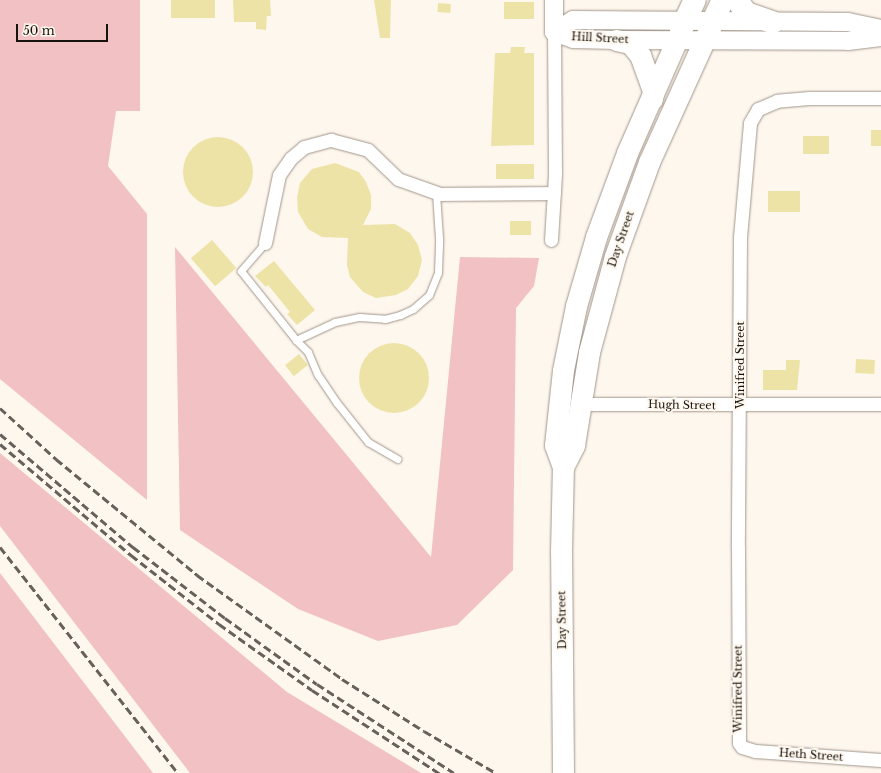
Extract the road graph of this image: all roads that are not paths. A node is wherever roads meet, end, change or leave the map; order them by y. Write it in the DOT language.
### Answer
graph roads {
  1 [pos="554,0"];
  2 [pos="695,0"];
  3 [pos="722,0"];
  4 [pos="737,0"];
  5 [pos="713,21"];
  6 [pos="772,22"];
  7 [pos="881,29"];
  8 [pos="681,30"];
  9 [pos="554,32"];
  10 [pos="881,37"];
  11 [pos="616,40"];
  12 [pos="704,41"];
  13 [pos="881,98"];
  14 [pos="652,100"];
  15 [pos="436,193"];
  16 [pos="554,193"];
  17 [pos="551,240"];
  18 [pos="265,243"];
  19 [pos="296,340"];
  20 [pos="580,404"];
  21 [pos="881,404"];
  22 [pos="740,406"];
  23 [pos="398,459"];
  24 [pos="563,467"];
  25 [pos="742,747"];
  26 [pos="881,760"];
  27 [pos="563,765"];
  1 -- 9 [label="street"];
  2 -- 8 [label="highway"];
  3 -- 5 [label="highway"];
  4 -- 6 [label="highway"];
  5 -- 6 [label="street, Hill Street"];
  5 -- 8 [label="street, Hill Street"];
  5 -- 12 [label="main road, Day Street"];
  6 -- 7 [label="street, Hill Street"];
  8 -- 9 [label="street, Hill Street"];
  8 -- 11 [label="street, Hill Street"];
  8 -- 12 [label="street, Hill Street"];
  8 -- 14 [label="main road, Day Street"];
  9 -- 11 [label="street, Hill Street"];
  9 -- 16 [label="street"];
  10 -- 12 [label="street, Hill Street"];
  11 -- 14 [label="main road"];
  12 -- 20 [label="main road, Day Street"];
  13 -- 22 [label="street, Winifred Street"];
  14 -- 24 [label="main road, Day Street"];
  15 -- 16 [label="street"];
  15 -- 18 [label="street"];
  15 -- 19 [label="lane"];
  16 -- 17 [label="street"];
  18 -- 19 [label="lane"];
  19 -- 23 [label="lane"];
  20 -- 22 [label="street, Hugh Street"];
  20 -- 24 [label="main road, Day Street"];
  21 -- 22 [label="street, Hugh Street"];
  22 -- 25 [label="street, Winifred Street"];
  24 -- 27 [label="main road, Day Street"];
  25 -- 26 [label="street, Heth Street"];
}
